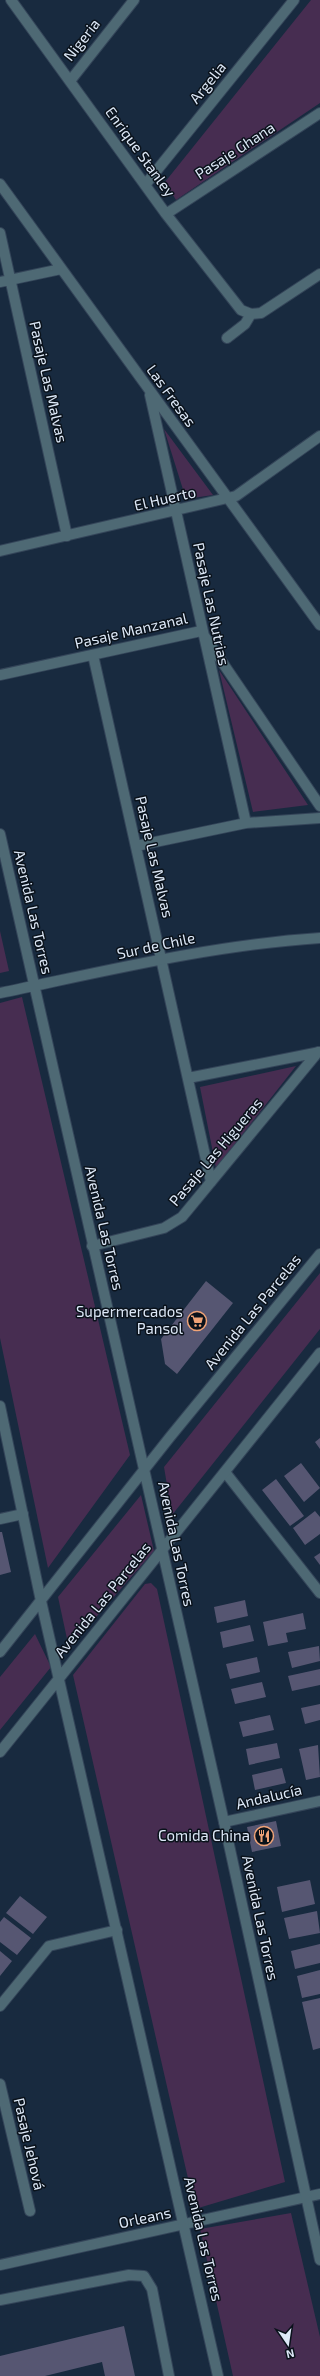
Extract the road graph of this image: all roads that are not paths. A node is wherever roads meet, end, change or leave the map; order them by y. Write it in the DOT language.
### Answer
graph roads {
  1 [pos="11,0"];
  2 [pos="134,0"];
  3 [pos="294,0"];
  4 [pos="70,81"];
  5 [pos="320,113"];
  6 [pos="0,184"];
  7 [pos="145,185"];
  8 [pos="166,214"];
  9 [pos="0,233"];
  10 [pos="61,269"];
  11 [pos="320,274"];
  12 [pos="10,280"];
  13 [pos="0,282"];
  14 [pos="251,314"];
  15 [pos="227,338"];
  16 [pos="149,391"];
  17 [pos="320,436"];
  18 [pos="227,499"];
  19 [pos="175,512"];
  20 [pos="67,536"];
  21 [pos="0,551"];
  22 [pos="320,625"];
  23 [pos="201,631"];
  24 [pos="94,655"];
  25 [pos="0,675"];
  26 [pos="320,806"];
  27 [pos="320,818"];
  28 [pos="246,823"];
  29 [pos="0,834"];
  30 [pos="136,846"];
  31 [pos="320,938"];
  32 [pos="161,960"];
  33 [pos="34,986"];
  34 [pos="0,993"];
  35 [pos="319,1052"];
  36 [pos="188,1078"];
  37 [pos="211,1182"];
  38 [pos="92,1246"];
  39 [pos="320,1254"];
  40 [pos="319,1357"];
  41 [pos="0,1406"];
  42 [pos="144,1470"];
  43 [pos="225,1472"];
  44 [pos="23,1514"];
  45 [pos="0,1519"];
  46 [pos="162,1551"];
  47 [pos="320,1593"];
  48 [pos="41,1601"];
  49 [pos="0,1651"];
  50 [pos="60,1677"];
  51 [pos="0,1752"];
  52 [pos="320,1801"];
  53 [pos="224,1822"];
  54 [pos="117,1930"];
  55 [pos="0,2006"];
  56 [pos="0,2084"];
  57 [pos="4,2120"];
  58 [pos="320,2194"];
  59 [pos="306,2198"];
  60 [pos="30,2211"];
  61 [pos="184,2225"];
  62 [pos="320,2260"];
  63 [pos="0,2265"];
  64 [pos="0,2300"];
  65 [pos="169,2376"];
  66 [pos="218,2376"];
  1 -- 4 [label="street, Enrique Stanley"];
  2 -- 4 [label="street, Nigeria"];
  3 -- 7 [label="street, Argelia"];
  4 -- 7 [label="street, Enrique Stanley"];
  5 -- 8 [label="street, Pasaje Ghana"];
  6 -- 10 [label="street, Las Fresas"];
  7 -- 8 [label="street, Enrique Stanley"];
  8 -- 14 [label="street, Enrique Stanley"];
  9 -- 12 [label="street, Pasaje Las Malvas"];
  10 -- 12 [label="street"];
  10 -- 16 [label="street, Las Fresas"];
  11 -- 14 [label="street"];
  12 -- 13 [label="street"];
  12 -- 20 [label="street, Pasaje Las Malvas"];
  14 -- 15 [label="street"];
  16 -- 18 [label="street, Las Fresas"];
  16 -- 19 [label="street, Pasaje Las Nutrias"];
  17 -- 18 [label="street, El Huerto"];
  18 -- 19 [label="street, El Huerto"];
  18 -- 22 [label="street, Las Fresas"];
  19 -- 20 [label="street, El Huerto"];
  19 -- 23 [label="street, Pasaje Las Nutrias"];
  20 -- 21 [label="street, El Huerto"];
  23 -- 24 [label="street, Pasaje Manzanal"];
  23 -- 26 [label="street, Pasaje Manzanal"];
  23 -- 28 [label="street, Pasaje Las Nutrias"];
  24 -- 25 [label="street, Pasaje Manzanal"];
  24 -- 30 [label="street, Pasaje Las Malvas"];
  27 -- 28 [label="street"];
  28 -- 30 [label="street"];
  29 -- 33 [label="street, Avenida Las Torres"];
  30 -- 32 [label="street, Pasaje Las Malvas"];
  31 -- 32 [label="street, Sur de Chile"];
  32 -- 33 [label="street, Sur de Chile"];
  32 -- 36 [label="street, Pasaje Las Malvas"];
  33 -- 34 [label="street, Sur de Chile"];
  33 -- 38 [label="street, Avenida Las Torres"];
  35 -- 36 [label="street, Pasaje Las Higueras"];
  35 -- 37 [label="street, Pasaje Las Higueras"];
  36 -- 37 [label="street, Pasaje Las Malvas"];
  37 -- 38 [label="street, Pasaje Las Higueras"];
  38 -- 42 [label="street, Avenida Las Torres"];
  39 -- 42 [label="street, Avenida Las Parcelas"];
  40 -- 43 [label="street, Avenida Las Parcelas"];
  41 -- 44 [label="street, Avenida Las Torres"];
  42 -- 46 [label="street, Avenida Las Torres"];
  42 -- 48 [label="street, Avenida Las Parcelas"];
  43 -- 46 [label="street, Avenida Las Parcelas"];
  43 -- 47 [label="street"];
  44 -- 45 [label="street"];
  44 -- 48 [label="street, Avenida Las Torres"];
  46 -- 50 [label="street, Avenida Las Parcelas"];
  46 -- 53 [label="street, Avenida Las Torres"];
  48 -- 49 [label="street, Avenida Las Parcelas"];
  48 -- 50 [label="street, Avenida Las Torres"];
  50 -- 51 [label="street, Avenida Las Parcelas"];
  50 -- 54 [label="street, Avenida Las Torres"];
  52 -- 53 [label="street, Andalucía"];
  53 -- 59 [label="street, Avenida Las Torres"];
  54 -- 55 [label="street"];
  54 -- 61 [label="street, Avenida Las Torres"];
  56 -- 57 [label="street, Pasaje Jehová"];
  57 -- 60 [label="street, Pasaje Jehová"];
  58 -- 59 [label="street, Orleans"];
  59 -- 61 [label="street, Orleans"];
  59 -- 62 [label="street, Avenida Las Torres"];
  61 -- 63 [label="street, Orleans"];
  61 -- 66 [label="street, Avenida Las Torres"];
  64 -- 65 [label="street"];
}
